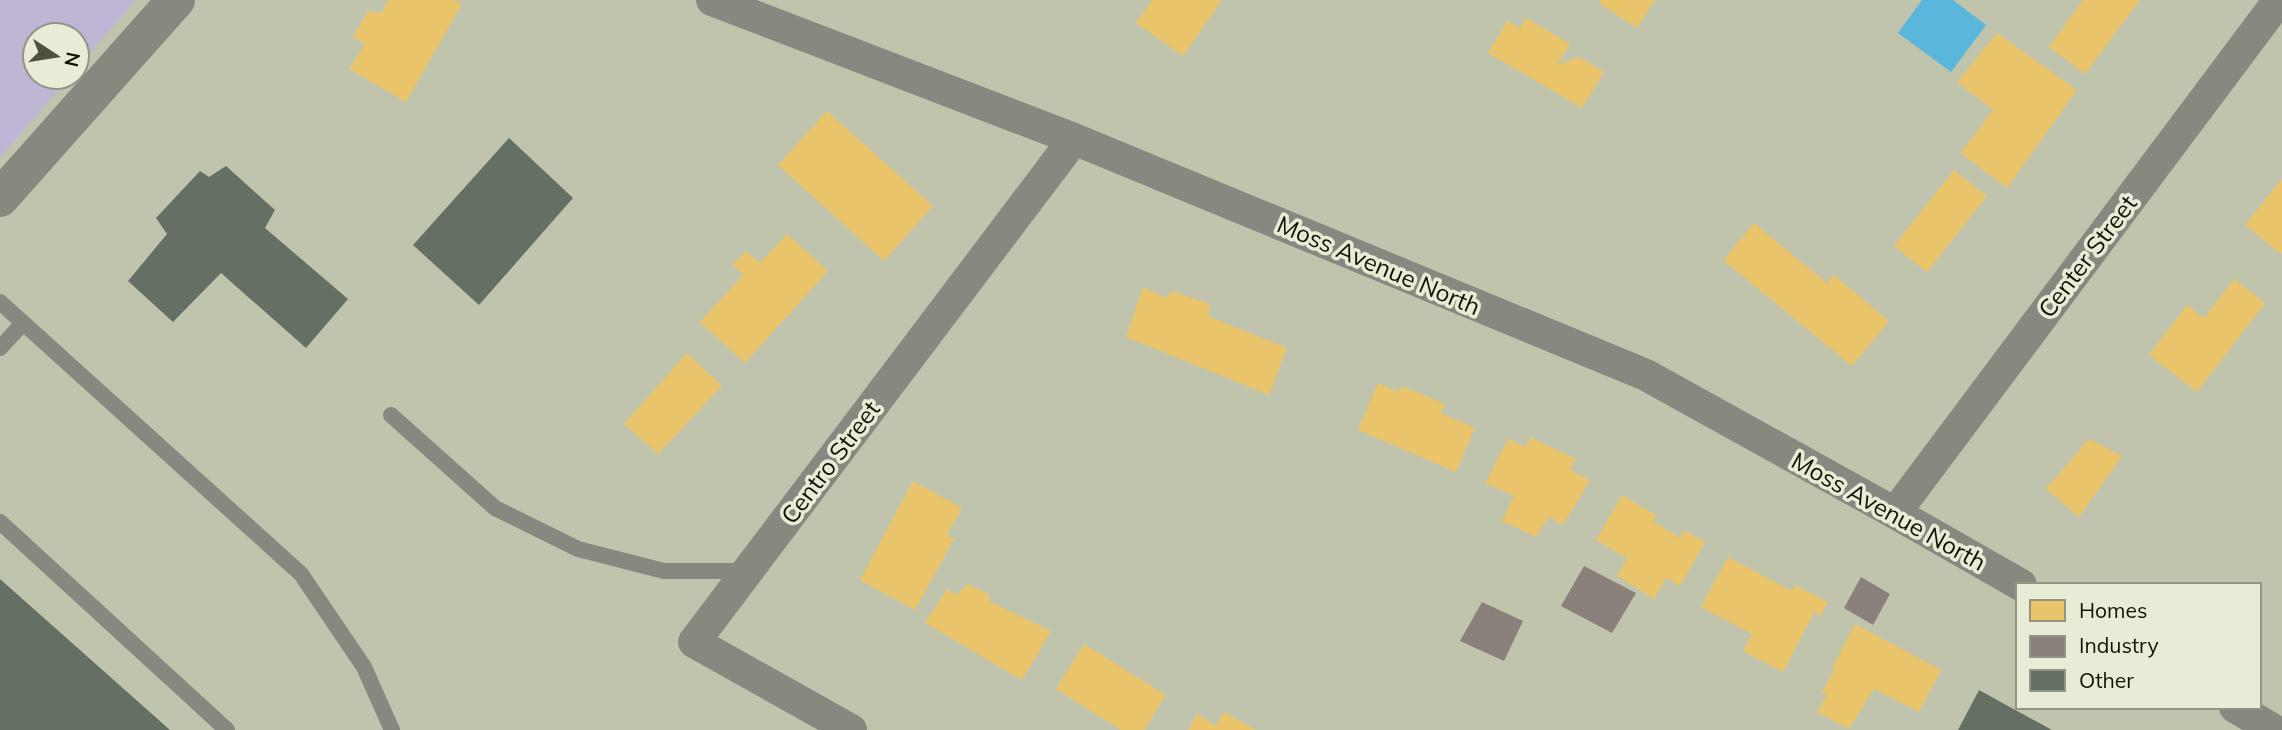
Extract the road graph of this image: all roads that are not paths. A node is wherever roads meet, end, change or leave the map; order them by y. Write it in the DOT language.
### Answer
graph roads {
  1 [pos="176,0"];
  2 [pos="712,0"];
  3 [pos="2279,0"];
  4 [pos="1074,139"];
  5 [pos="0,198"];
  6 [pos="0,302"];
  7 [pos="23,323"];
  8 [pos="0,348"];
  9 [pos="391,415"];
  10 [pos="1895,513"];
  11 [pos="0,522"];
  12 [pos="747,571"];
  13 [pos="2018,583"];
  14 [pos="2238,709"];
  15 [pos="227,730"];
  16 [pos="392,730"];
  17 [pos="851,730"];
  18 [pos="2274,730"];
  1 -- 5 [label="street"];
  2 -- 4 [label="street, Moss Avenue North"];
  3 -- 10 [label="street, Center Street"];
  4 -- 10 [label="street, Moss Avenue North"];
  4 -- 12 [label="street, Centro Street"];
  6 -- 7 [label="lane"];
  7 -- 8 [label="lane"];
  7 -- 16 [label="lane"];
  9 -- 12 [label="lane"];
  10 -- 13 [label="street, Moss Avenue North"];
  11 -- 15 [label="lane"];
  12 -- 17 [label="street, Centro Street"];
  14 -- 18 [label="street"];
}
